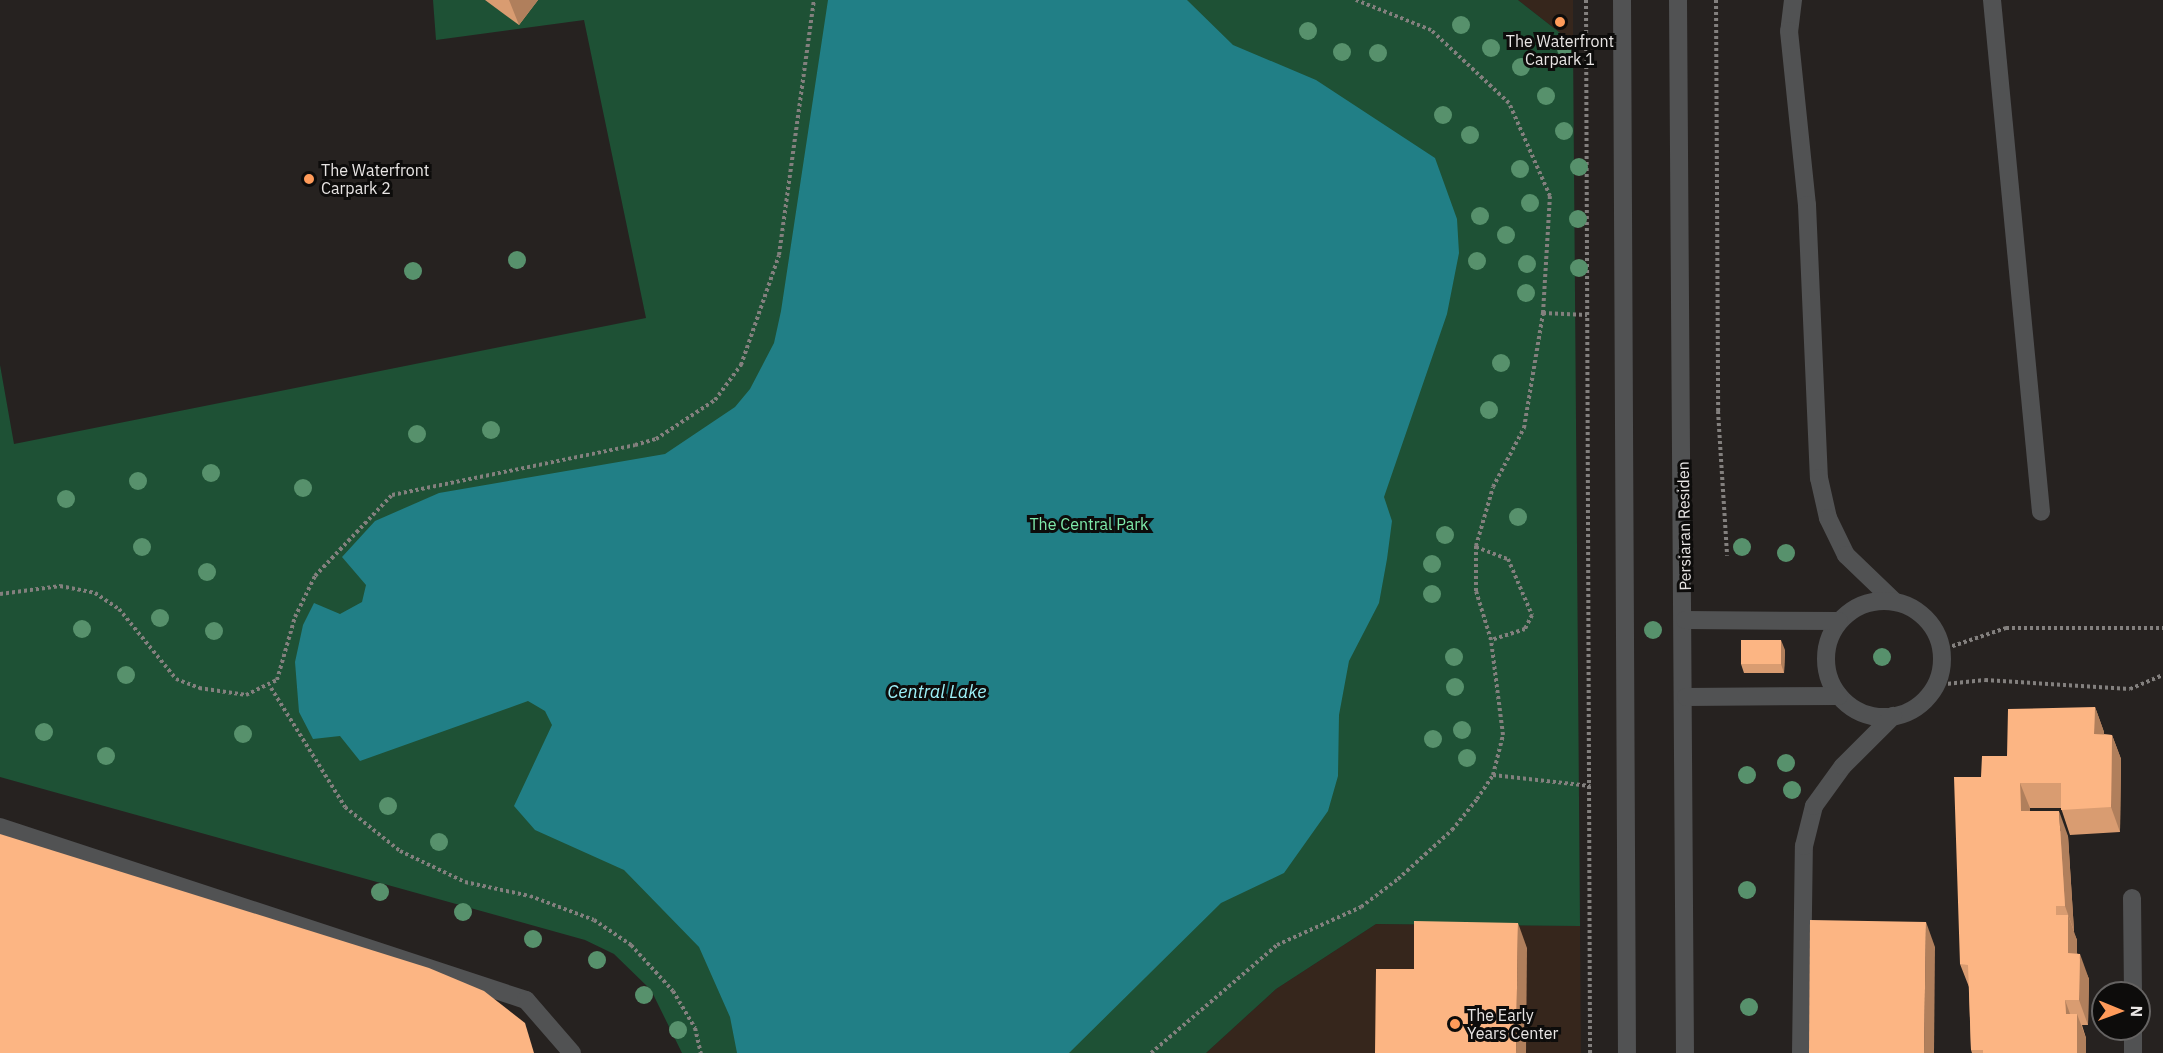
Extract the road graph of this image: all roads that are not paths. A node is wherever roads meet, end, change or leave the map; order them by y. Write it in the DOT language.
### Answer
graph roads {
  1 [pos="1622,0"];
  2 [pos="1678,0"];
  3 [pos="1793,0"];
  4 [pos="1992,0"];
  5 [pos="2042,512"];
  6 [pos="1894,601"];
  7 [pos="1685,620"];
  8 [pos="1839,621"];
  9 [pos="1839,696"];
  10 [pos="1686,698"];
  11 [pos="1893,716"];
  12 [pos="0,827"];
  13 [pos="2132,898"];
  14 [pos="2133,981"];
  15 [pos="572,1053"];
  16 [pos="1627,1053"];
  17 [pos="1685,1053"];
  18 [pos="1801,1053"];
  1 -- 16 [label="street"];
  2 -- 7 [label="street, Persiaran Residen"];
  3 -- 6 [label="street"];
  4 -- 5 [label="street"];
  6 -- 8 [label="street"];
  6 -- 11 [label="street"];
  7 -- 8 [label="street"];
  7 -- 10 [label="street, Persiaran Residen"];
  8 -- 9 [label="street"];
  9 -- 10 [label="street"];
  9 -- 11 [label="street"];
  10 -- 17 [label="street, Persiaran Residen"];
  11 -- 18 [label="street"];
  12 -- 15 [label="street"];
  13 -- 14 [label="street"];
}
